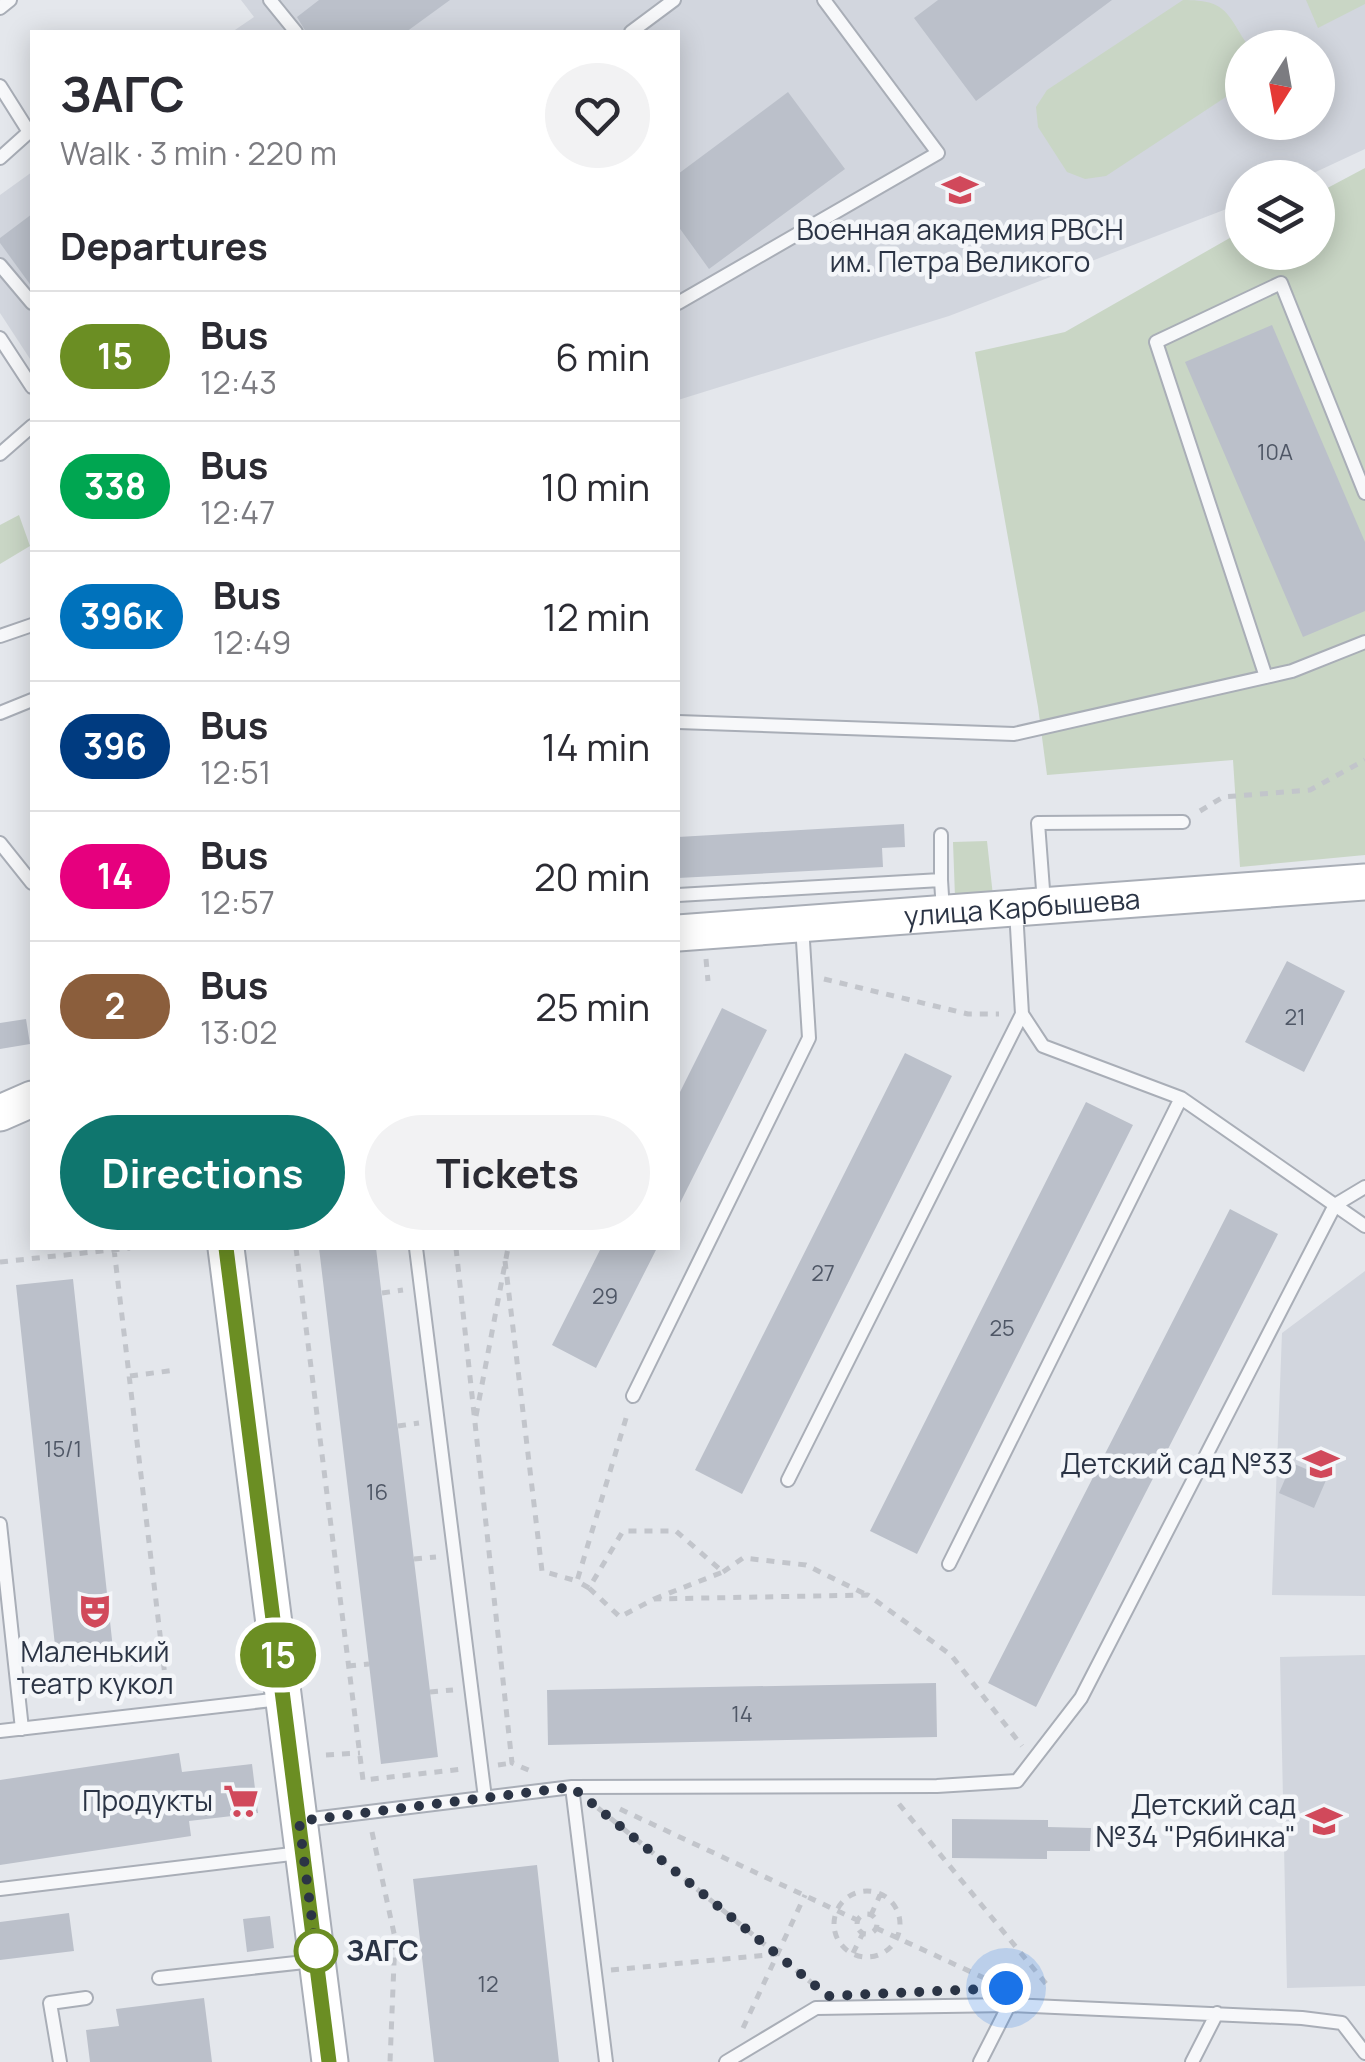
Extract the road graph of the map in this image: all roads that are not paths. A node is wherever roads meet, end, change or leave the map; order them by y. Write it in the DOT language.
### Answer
graph roads {
  1 [pos="10,0"];
  2 [pos="270,0"];
  3 [pos="674,0"];
  4 [pos="824,0"];
  5 [pos="0,8"];
  6 [pos="294,30"];
  7 [pos="634,30"];
  8 [pos="0,86"];
  9 [pos="0,158"];
  10 [pos="0,265"];
  11 [pos="30,301"];
  12 [pos="680,302"];
  13 [pos="0,338"];
  14 [pos="30,384"];
  15 [pos="30,428"];
  16 [pos="0,454"];
  17 [pos="1365,493"];
  18 [pos="30,626"];
  19 [pos="0,636"];
  20 [pos="1365,642"];
  21 [pos="1266,677"];
  22 [pos="30,701"];
  23 [pos="0,713"];
  24 [pos="680,722"];
  25 [pos="1182,822"];
  26 [pos="941,835"];
  27 [pos="0,843"];
  28 [pos="30,880"];
  29 [pos="1365,882"];
  30 [pos="680,895"];
  31 [pos="942,897"];
  32 [pos="1030,906"];
  33 [pos="802,924"];
  34 [pos="680,933"];
  35 [pos="1022,1014"];
  36 [pos="1181,1098"];
  37 [pos="30,1100"];
  38 [pos="0,1113"];
  39 [pos="1365,1187"];
  40 [pos="1335,1205"];
  41 [pos="1365,1226"];
  42 [pos="226,1250"];
  43 [pos="416,1250"];
  44 [pos="633,1396"];
  45 [pos="788,1480"];
  46 [pos="0,1524"];
  47 [pos="948,1564"];
  48 [pos="283,1699"];
  49 [pos="22,1728"];
  50 [pos="0,1731"];
  51 [pos="572,1787"];
  52 [pos="484,1798"];
  53 [pos="301,1837"];
  54 [pos="0,1889"];
  55 [pos="317,1961"];
  56 [pos="160,1978"];
  57 [pos="86,1998"];
  58 [pos="1009,2005"];
  59 [pos="1217,2013"];
  60 [pos="1365,2053"];
  61 [pos="60,2062"];
  62 [pos="330,2062"];
  63 [pos="606,2062"];
  64 [pos="727,2062"];
  65 [pos="980,2062"];
  66 [pos="1192,2062"];
  1 -- 5 [label="lane"];
  2 -- 6 [label="lane"];
  3 -- 7 [label="lane"];
  4 -- 12 [label="lane"];
  8 -- 9 [label="lane"];
  10 -- 11 [label="lane"];
  13 -- 14 [label="lane"];
  15 -- 16 [label="lane"];
  17 -- 21 [label="lane"];
  18 -- 19 [label="lane"];
  20 -- 21 [label="lane"];
  21 -- 24 [label="lane"];
  22 -- 23 [label="lane"];
  25 -- 32 [label="lane"];
  26 -- 31 [label="lane"];
  27 -- 28 [label="lane"];
  29 -- 32 [label="street, улица Карбышева"];
  30 -- 31 [label="lane"];
  31 -- 32 [label="street, улица Карбышева"];
  31 -- 33 [label="street, улица Карбышева"];
  32 -- 35 [label="lane"];
  33 -- 34 [label="street, улица Карбышева"];
  33 -- 44 [label="lane"];
  35 -- 36 [label="lane"];
  35 -- 45 [label="lane"];
  36 -- 40 [label="lane"];
  36 -- 47 [label="lane"];
  37 -- 38 [label="street"];
  39 -- 40 [label="lane"];
  40 -- 41 [label="lane"];
  40 -- 51 [label="lane"];
  42 -- 48 [label="street"];
  43 -- 52 [label="lane"];
  46 -- 49 [label="lane"];
  48 -- 49 [label="lane"];
  48 -- 53 [label="street"];
  49 -- 50 [label="lane"];
  51 -- 52 [label="lane"];
  51 -- 63 [label="lane"];
  52 -- 53 [label="lane"];
  53 -- 54 [label="lane"];
  53 -- 55 [label="street"];
  55 -- 56 [label="lane"];
  55 -- 62 [label="street"];
  57 -- 61 [label="lane"];
  58 -- 59 [label="lane"];
  58 -- 64 [label="lane"];
  58 -- 65 [label="lane"];
  59 -- 60 [label="lane"];
  59 -- 66 [label="lane"];
}
